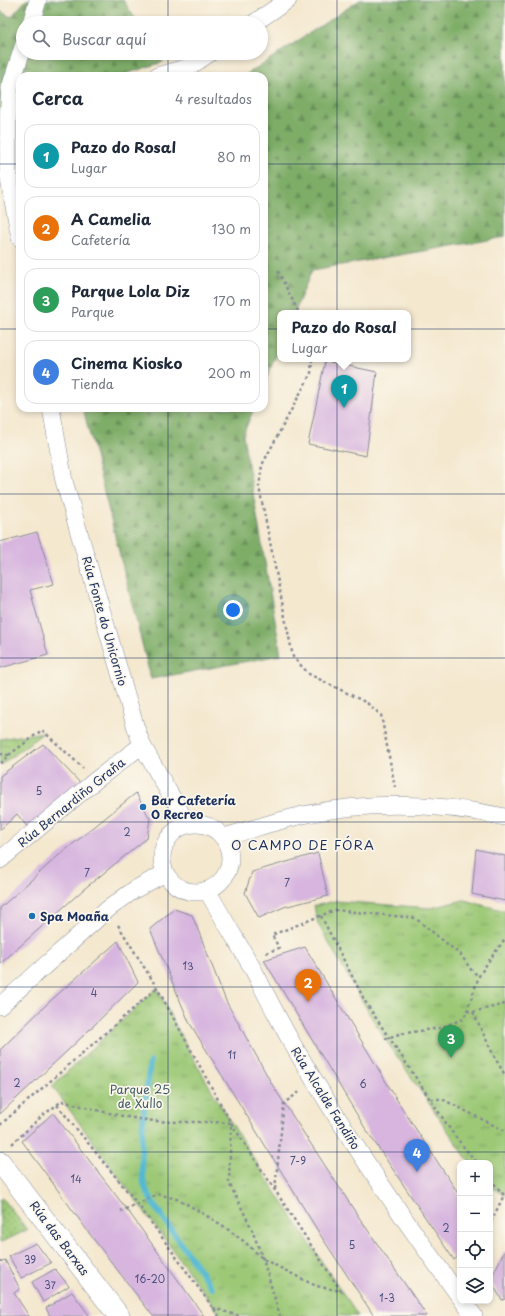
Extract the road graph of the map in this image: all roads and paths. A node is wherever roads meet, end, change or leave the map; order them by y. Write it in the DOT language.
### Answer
graph roads {
  1 [pos="38,0"];
  2 [pos="288,0"];
  3 [pos="33,16"];
  4 [pos="264,16"];
  5 [pos="19,60"];
  6 [pos="200,60"];
  7 [pos="171,72"];
  8 [pos="14,116"];
  9 [pos="16,217"];
  10 [pos="278,271"];
  11 [pos="298,310"];
  12 [pos="312,362"];
  13 [pos="52,412"];
  14 [pos="142,745"];
  15 [pos="0,754"];
  16 [pos="10,755"];
  17 [pos="0,764"];
  18 [pos="96,780"];
  19 [pos="399,805"];
  20 [pos="505,817"];
  21 [pos="187,824"];
  22 [pos="224,837"];
  23 [pos="0,860"];
  24 [pos="165,872"];
  25 [pos="208,890"];
  26 [pos="108,909"];
  27 [pos="321,916"];
  28 [pos="505,939"];
  29 [pos="247,961"];
  30 [pos="479,976"];
  31 [pos="156,988"];
  32 [pos="505,1004"];
  33 [pos="0,1006"];
  34 [pos="467,1012"];
  35 [pos="473,1012"];
  36 [pos="389,1037"];
  37 [pos="385,1039"];
  38 [pos="505,1075"];
  39 [pos="315,1081"];
  40 [pos="431,1099"];
  41 [pos="57,1105"];
  42 [pos="231,1123"];
  43 [pos="0,1125"];
  44 [pos="505,1131"];
  45 [pos="12,1144"];
  46 [pos="475,1160"];
  47 [pos="0,1162"];
  48 [pos="493,1182"];
  49 [pos="275,1190"];
  50 [pos="137,1203"];
  51 [pos="122,1212"];
  52 [pos="493,1218"];
  53 [pos="263,1259"];
  54 [pos="457,1293"];
  55 [pos="465,1304"];
  56 [pos="213,1308"];
  57 [pos="118,1316"];
  58 [pos="219,1316"];
  59 [pos="239,1316"];
  60 [pos="280,1316"];
  61 [pos="474,1316"];
  1 -- 3 [label="street"];
  2 -- 4 [label="street"];
  5 -- 8 [label="street"];
  6 -- 7 [label="street"];
  8 -- 9 [label="street"];
  10 -- 11 [label="path"];
  12 -- 19 [label="path"];
  13 -- 14 [label="street, Rúa Fonte do Unicornio"];
  14 -- 18 [label="street, Rúa Bernardiño Graña"];
  14 -- 21 [label="street, Rúa Fonte do Unicornio"];
  15 -- 16 [label="path"];
  16 -- 17 [label="path"];
  16 -- 18 [label="path"];
  18 -- 23 [label="street, Rúa Bernardiño Graña"];
  19 -- 20 [label="street"];
  19 -- 22 [label="street"];
  21 -- 22 [label="street"];
  21 -- 24 [label="street"];
  22 -- 25 [label="street"];
  24 -- 25 [label="street"];
  24 -- 26 [label="street"];
  25 -- 29 [label="street, Rúa Alcalde Fandiño"];
  26 -- 31 [label="path"];
  26 -- 33 [label="street"];
  27 -- 29 [label="path"];
  27 -- 30 [label="path"];
  27 -- 36 [label="path"];
  28 -- 30 [label="path"];
  29 -- 39 [label="street, Rúa Alcalde Fandiño"];
  30 -- 34 [label="path"];
  31 -- 42 [label="path"];
  31 -- 43 [label="path"];
  32 -- 35 [label="path"];
  34 -- 35 [label="path"];
  34 -- 36 [label="path"];
  35 -- 38 [label="path"];
  36 -- 37 [label="path"];
  36 -- 40 [label="path"];
  39 -- 49 [label="path"];
  39 -- 54 [label="street, Rúa Alcalde Fandiño"];
  40 -- 44 [label="path"];
  40 -- 46 [label="path"];
  41 -- 42 [label="path"];
  41 -- 45 [label="path"];
  41 -- 50 [label="path"];
  42 -- 49 [label="path"];
  42 -- 53 [label="path"];
  47 -- 57 [label="street, Rúa das Barxas"];
  48 -- 52 [label="path"];
  49 -- 53 [label="path"];
  50 -- 51 [label="path"];
  50 -- 53 [label="path"];
  50 -- 56 [label="path"];
  53 -- 60 [label="path"];
  55 -- 61 [label="street"];
  56 -- 58 [label="path"];
  56 -- 59 [label="path"];
}
